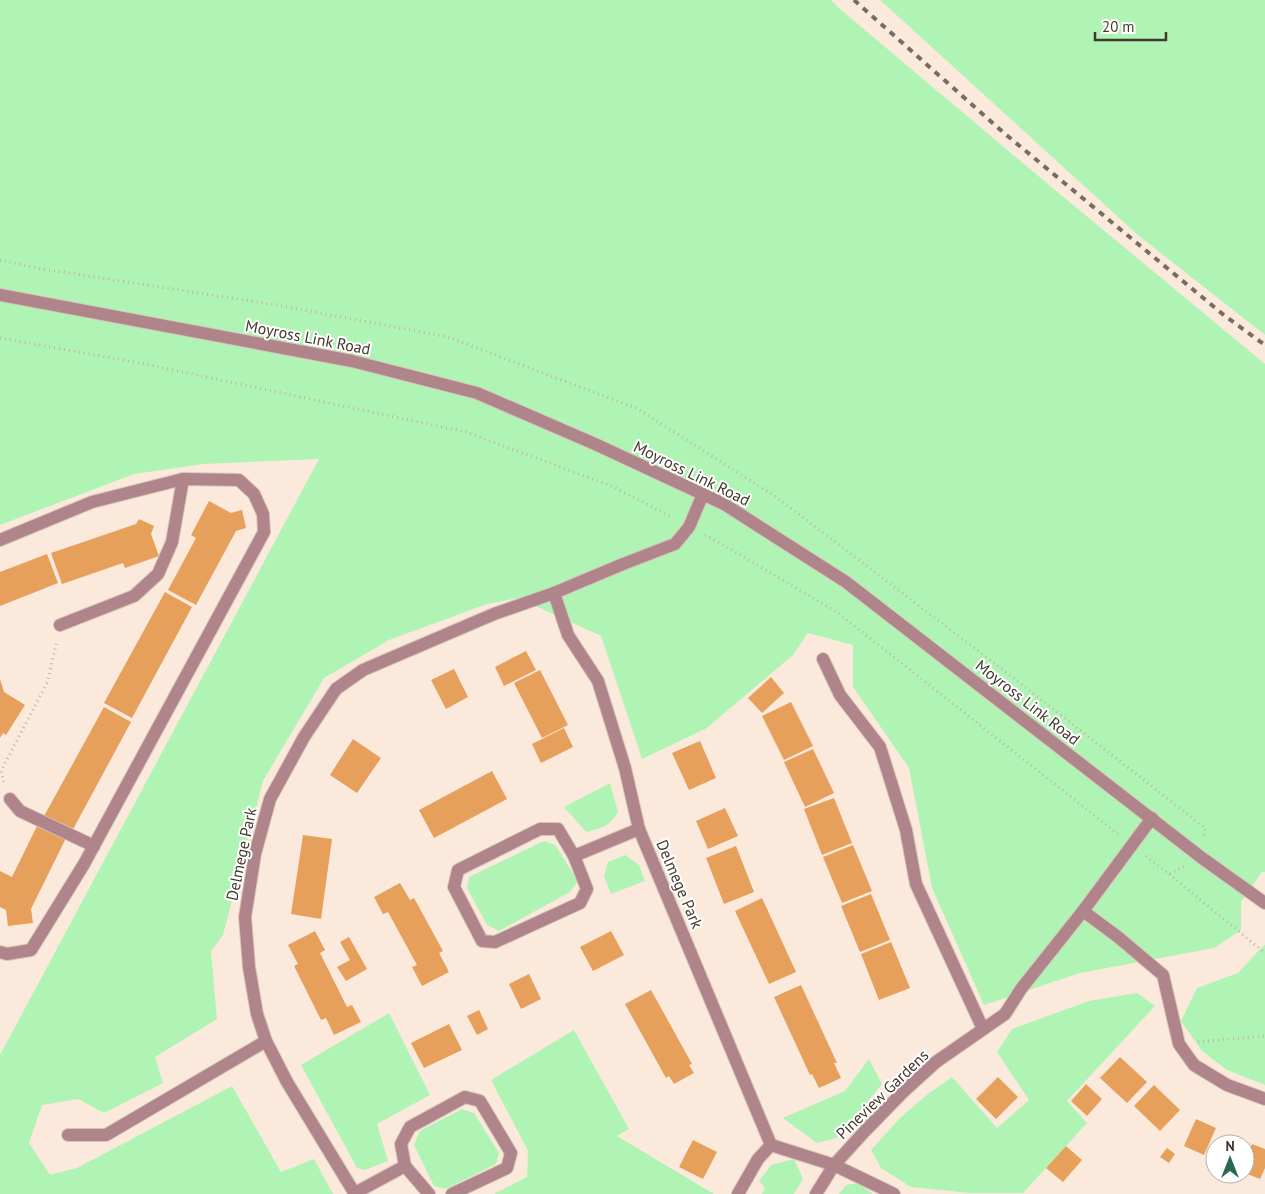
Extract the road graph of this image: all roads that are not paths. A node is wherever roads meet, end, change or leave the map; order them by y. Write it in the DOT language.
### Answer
graph roads {
  1 [pos="0,295"];
  2 [pos="183,479"];
  3 [pos="703,494"];
  4 [pos="0,540"];
  5 [pos="554,593"];
  6 [pos="60,625"];
  7 [pos="824,659"];
  8 [pos="10,799"];
  9 [pos="1152,818"];
  10 [pos="639,829"];
  11 [pos="94,846"];
  12 [pos="574,856"];
  13 [pos="1265,903"];
  14 [pos="1083,911"];
  15 [pos="0,952"];
  16 [pos="983,1029"];
  17 [pos="266,1041"];
  18 [pos="1265,1099"];
  19 [pos="68,1134"];
  20 [pos="771,1145"];
  21 [pos="834,1165"];
  22 [pos="405,1166"];
  23 [pos="355,1194"];
  24 [pos="429,1194"];
  25 [pos="452,1194"];
  26 [pos="738,1194"];
  27 [pos="816,1194"];
  28 [pos="894,1194"];
  1 -- 3 [label="street, Moyross Link Road"];
  2 -- 4 [label="street"];
  2 -- 6 [label="street"];
  2 -- 11 [label="street"];
  3 -- 5 [label="street, Delmege Park"];
  3 -- 9 [label="street, Moyross Link Road"];
  5 -- 10 [label="street, Delmege Park"];
  5 -- 17 [label="street, Delmege Park"];
  7 -- 16 [label="street"];
  8 -- 11 [label="street"];
  9 -- 13 [label="street, Moyross Link Road"];
  9 -- 14 [label="street"];
  10 -- 12 [label="street"];
  10 -- 20 [label="street, Delmege Park"];
  11 -- 15 [label="street"];
  12 -- 12 [label="street"];
  14 -- 16 [label="street, Pineview Gardens"];
  14 -- 18 [label="street"];
  16 -- 21 [label="street, Pineview Gardens"];
  17 -- 19 [label="street"];
  17 -- 23 [label="street, Delmege Park"];
  20 -- 21 [label="street"];
  20 -- 26 [label="street"];
  21 -- 27 [label="street, Pineview Gardens"];
  21 -- 28 [label="street"];
  22 -- 23 [label="street"];
  22 -- 24 [label="street"];
  22 -- 25 [label="street"];
}
